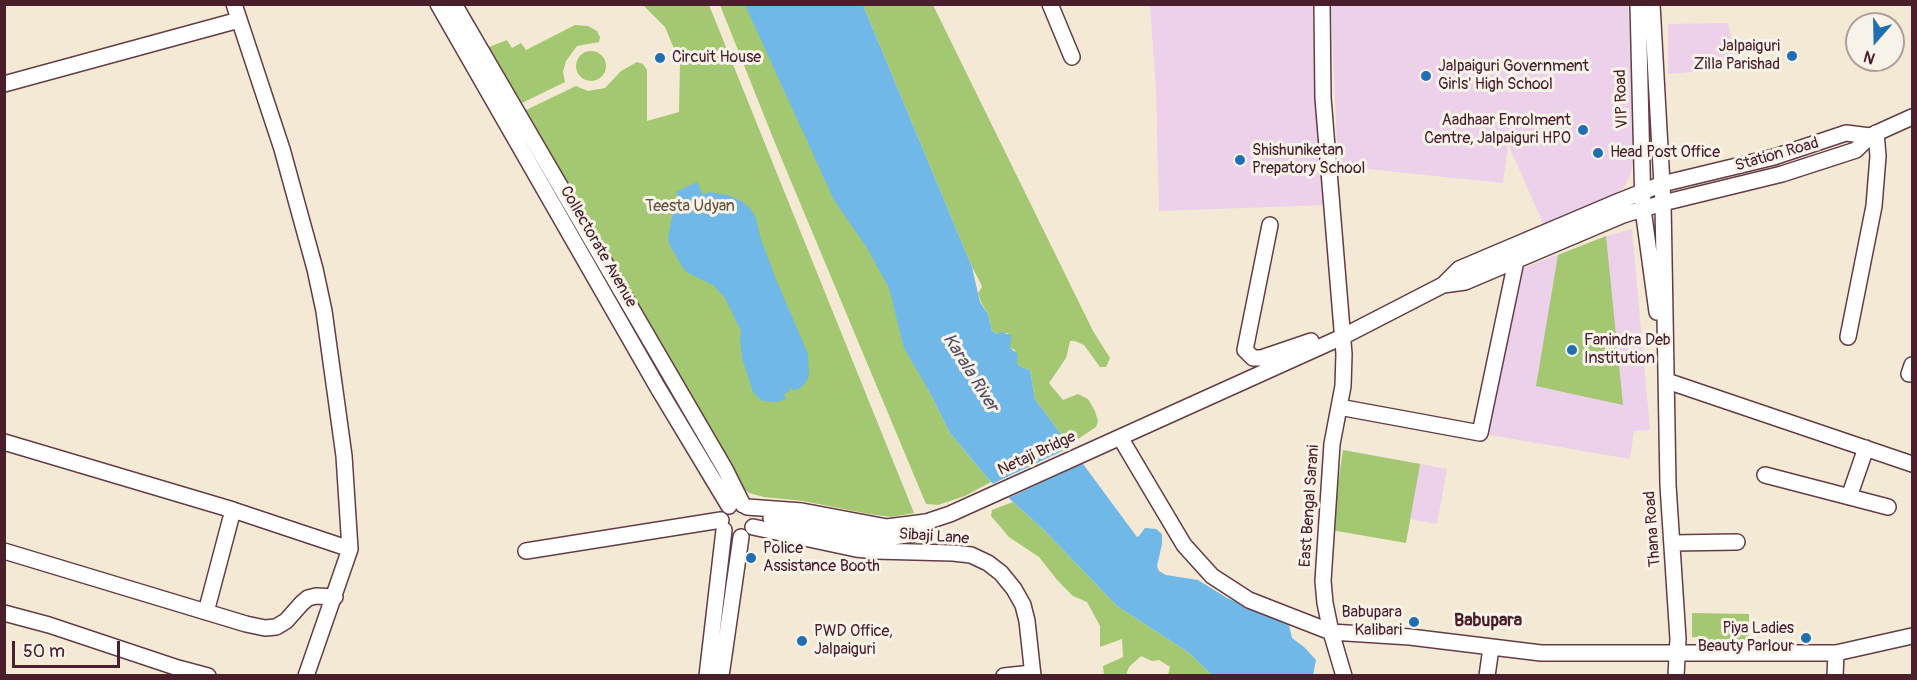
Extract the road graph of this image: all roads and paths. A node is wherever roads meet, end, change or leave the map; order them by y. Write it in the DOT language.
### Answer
graph roads {
  1 [pos="234,4"];
  2 [pos="438,4"];
  3 [pos="454,4"];
  4 [pos="1050,4"];
  5 [pos="1322,4"];
  6 [pos="1638,4"];
  7 [pos="1652,4"];
  8 [pos="239,20"];
  9 [pos="1072,57"];
  10 [pos="4,84"];
  11 [pos="509,114"];
  12 [pos="1912,118"];
  13 [pos="1873,135"];
  14 [pos="1641,148"];
  15 [pos="1655,183"];
  16 [pos="1679,199"];
  17 [pos="1653,206"];
  18 [pos="1620,208"];
  19 [pos="1663,223"];
  20 [pos="1270,225"];
  21 [pos="1645,228"];
  22 [pos="603,260"];
  23 [pos="1516,261"];
  24 [pos="589,268"];
  25 [pos="1443,285"];
  26 [pos="1342,336"];
  27 [pos="1848,337"];
  28 [pos="1667,381"];
  29 [pos="1339,407"];
  30 [pos="4,442"];
  31 [pos="1124,444"];
  32 [pos="1866,448"];
  33 [pos="1912,464"];
  34 [pos="1765,475"];
  35 [pos="1849,497"];
  36 [pos="982,499"];
  37 [pos="1888,507"];
  38 [pos="233,510"];
  39 [pos="744,516"];
  40 [pos="723,525"];
  41 [pos="1737,542"];
  42 [pos="1672,543"];
  43 [pos="350,549"];
  44 [pos="4,551"];
  45 [pos="526,551"];
  46 [pos="335,597"];
  47 [pos="206,612"];
  48 [pos="4,613"];
  49 [pos="1331,632"];
  50 [pos="1912,636"];
  51 [pos="1491,648"];
  52 [pos="1836,653"];
  53 [pos="1677,654"];
  54 [pos="1032,674"];
  55 [pos="208,675"];
  56 [pos="306,675"];
  57 [pos="707,675"];
  58 [pos="721,675"];
  59 [pos="1004,675"];
  60 [pos="1344,675"];
  61 [pos="1487,675"];
  62 [pos="1676,675"];
  63 [pos="1835,675"];
  1 -- 8 [label="street"];
  2 -- 11 [label="street, Collectorate Avenue"];
  3 -- 11 [label="street, Collectorate Avenue"];
  4 -- 9 [label="street"];
  5 -- 26 [label="street, East Bengal Sarani"];
  6 -- 14 [label="street, VIP Road"];
  7 -- 15 [label="street"];
  8 -- 10 [label="street"];
  8 -- 43 [label="street"];
  11 -- 22 [label="street, Collectorate Avenue"];
  11 -- 24 [label="street, Collectorate Avenue"];
  12 -- 13 [label="street, Station Road"];
  13 -- 15 [label="street, Station Road"];
  13 -- 16 [label="street, Station Road"];
  13 -- 27 [label="street"];
  14 -- 15 [label="street, VIP Road"];
  14 -- 18 [label="street"];
  15 -- 17 [label="street"];
  15 -- 18 [label="street, Station Road"];
  16 -- 17 [label="street, Station Road"];
  16 -- 19 [label="street"];
  17 -- 18 [label="street, Station Road"];
  17 -- 19 [label="street, Thana Road"];
  17 -- 21 [label="street, Thana Road"];
  18 -- 21 [label="street"];
  18 -- 23 [label="street"];
  18 -- 25 [label="street"];
  19 -- 28 [label="street, Thana Road"];
  20 -- 26 [label="street"];
  21 -- 28 [label="street, Thana Road"];
  22 -- 24 [label="street"];
  22 -- 39 [label="street, Collectorate Avenue"];
  23 -- 25 [label="street"];
  23 -- 29 [label="street"];
  24 -- 39 [label="street, Collectorate Avenue"];
  25 -- 26 [label="street, Netaji Bridge"];
  26 -- 29 [label="street, East Bengal Sarani"];
  26 -- 36 [label="street, Netaji Bridge"];
  28 -- 32 [label="street"];
  28 -- 42 [label="street, Thana Road"];
  29 -- 49 [label="street, East Bengal Sarani"];
  30 -- 38 [label="street"];
  31 -- 49 [label="street"];
  32 -- 33 [label="street"];
  32 -- 35 [label="street"];
  34 -- 35 [label="street"];
  35 -- 37 [label="street"];
  36 -- 39 [label="street"];
  36 -- 39 [label="street"];
  38 -- 43 [label="street"];
  38 -- 47 [label="street"];
  39 -- 40 [label="street"];
  39 -- 40 [label="street"];
  39 -- 54 [label="street, Sibaji Lane"];
  39 -- 58 [label="street"];
  40 -- 45 [label="street"];
  40 -- 57 [label="street"];
  41 -- 42 [label="street"];
  42 -- 53 [label="street, Thana Road"];
  43 -- 46 [label="street"];
  44 -- 47 [label="street"];
  46 -- 47 [label="street"];
  46 -- 56 [label="street"];
  48 -- 55 [label="street"];
  49 -- 51 [label="street"];
  49 -- 60 [label="street, East Bengal Sarani"];
  50 -- 52 [label="street"];
  51 -- 53 [label="street"];
  51 -- 61 [label="street"];
  52 -- 53 [label="street"];
  52 -- 63 [label="street"];
  53 -- 62 [label="street, Thana Road"];
  54 -- 59 [label="street"];
}
